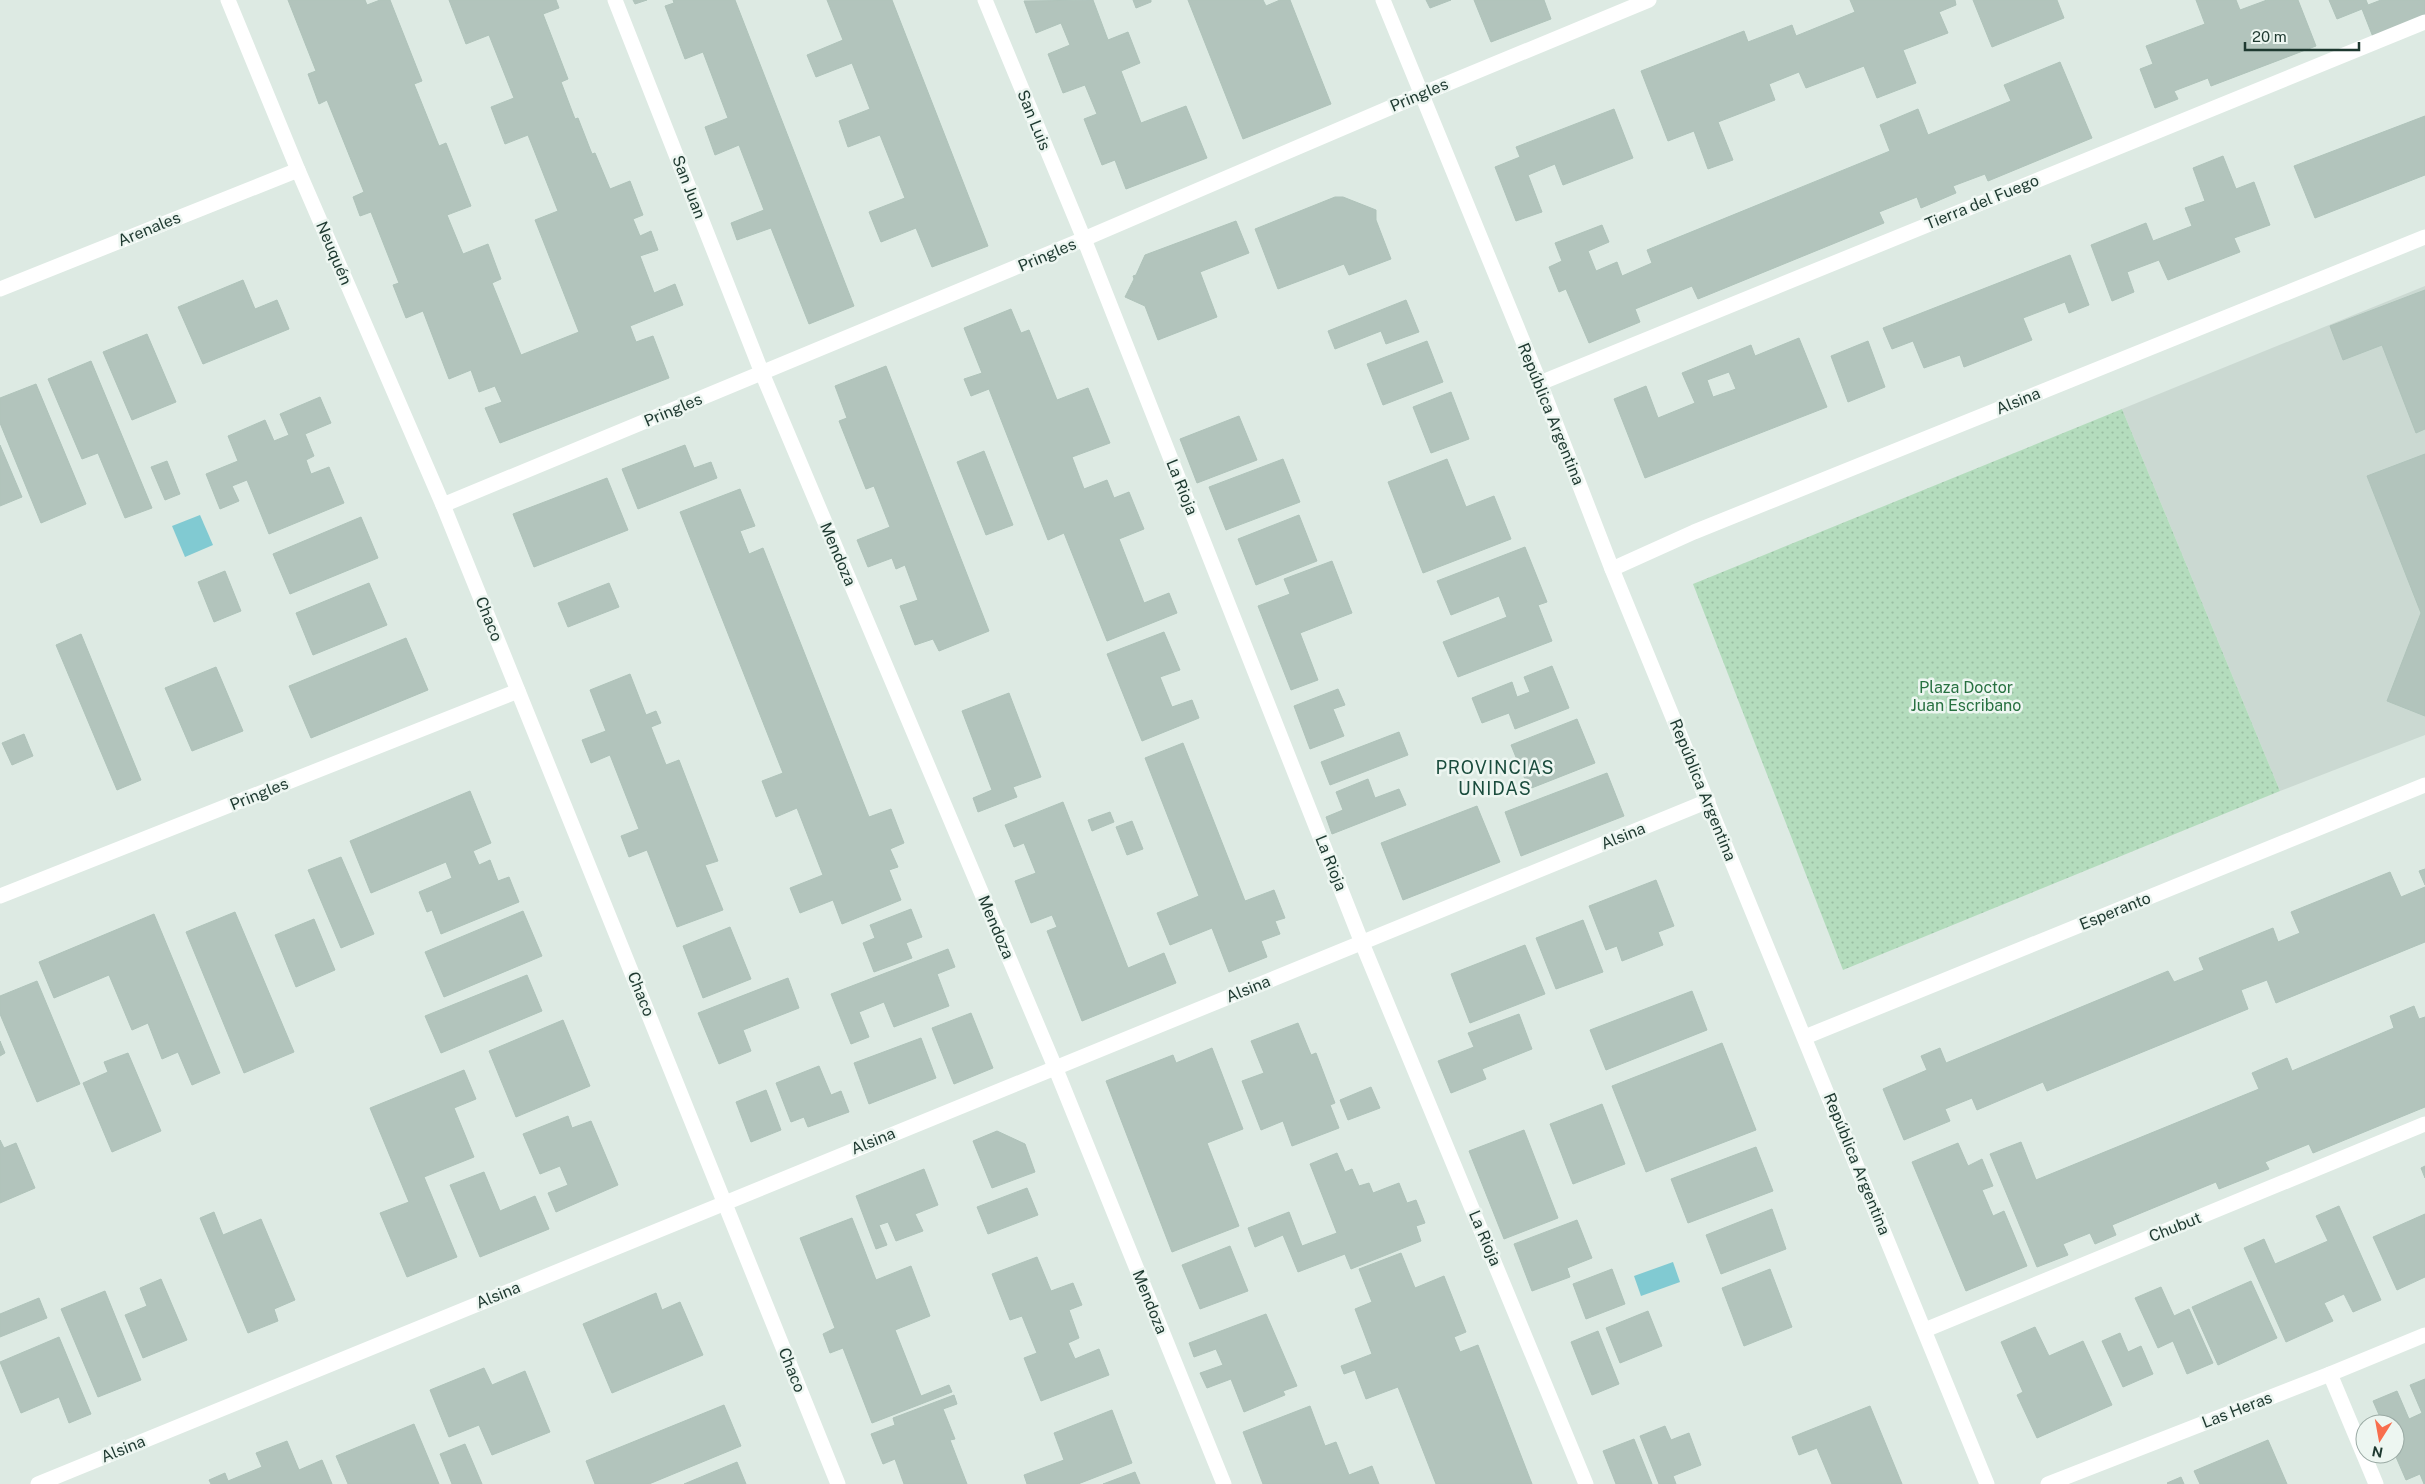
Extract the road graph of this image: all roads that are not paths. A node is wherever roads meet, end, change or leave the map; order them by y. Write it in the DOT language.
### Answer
graph roads {
  1 [pos="228,0"];
  2 [pos="615,0"];
  3 [pos="985,0"];
  4 [pos="1382,0"];
  5 [pos="1649,0"];
  6 [pos="2425,22"];
  7 [pos="1422,94"];
  8 [pos="298,170"];
  9 [pos="2425,237"];
  10 [pos="1084,239"];
  11 [pos="0,289"];
  12 [pos="762,373"];
  13 [pos="1540,383"];
  14 [pos="443,505"];
  15 [pos="1612,569"];
  16 [pos="518,691"];
  17 [pos="2425,785"];
  18 [pos="1708,801"];
  19 [pos="0,896"];
  20 [pos="1362,943"];
  21 [pos="1805,1037"];
  22 [pos="1054,1067"];
  23 [pos="2425,1124"];
  24 [pos="725,1202"];
  25 [pos="1925,1330"];
  26 [pos="2425,1335"];
  27 [pos="2330,1374"];
  28 [pos="38,1484"];
  29 [pos="838,1484"];
  30 [pos="1224,1484"];
  31 [pos="1586,1484"];
  32 [pos="1987,1484"];
  33 [pos="2048,1484"];
  34 [pos="2376,1484"];
  1 -- 8 [label="street, Neuquén"];
  2 -- 12 [label="street, San Juan"];
  3 -- 10 [label="street, San Luis"];
  4 -- 7 [label="street, República Argentina"];
  5 -- 7 [label="street, Pringles"];
  6 -- 13 [label="street, Tierra del Fuego"];
  7 -- 10 [label="street, Pringles"];
  7 -- 13 [label="street, República Argentina"];
  8 -- 11 [label="street, Arenales"];
  8 -- 14 [label="street, Neuquén"];
  9 -- 15 [label="street, Alsina"];
  10 -- 12 [label="street, Pringles"];
  10 -- 20 [label="street, La Rioja"];
  12 -- 14 [label="street, Pringles"];
  12 -- 22 [label="street, Mendoza"];
  13 -- 15 [label="street, República Argentina"];
  14 -- 16 [label="street, Chaco"];
  15 -- 18 [label="street, República Argentina"];
  16 -- 19 [label="street, Pringles"];
  16 -- 24 [label="street, Chaco"];
  17 -- 21 [label="street, Esperanto"];
  18 -- 20 [label="street, Alsina"];
  18 -- 21 [label="street, República Argentina"];
  20 -- 22 [label="street, Alsina"];
  20 -- 31 [label="street, La Rioja"];
  21 -- 25 [label="street, República Argentina"];
  22 -- 24 [label="street, Alsina"];
  22 -- 30 [label="street, Mendoza"];
  23 -- 25 [label="street, Chubut"];
  24 -- 28 [label="street, Alsina"];
  24 -- 29 [label="street, Chaco"];
  25 -- 32 [label="street, República Argentina"];
  26 -- 27 [label="street, Las Heras"];
  27 -- 33 [label="street, Las Heras"];
  27 -- 34 [label="street"];
}
